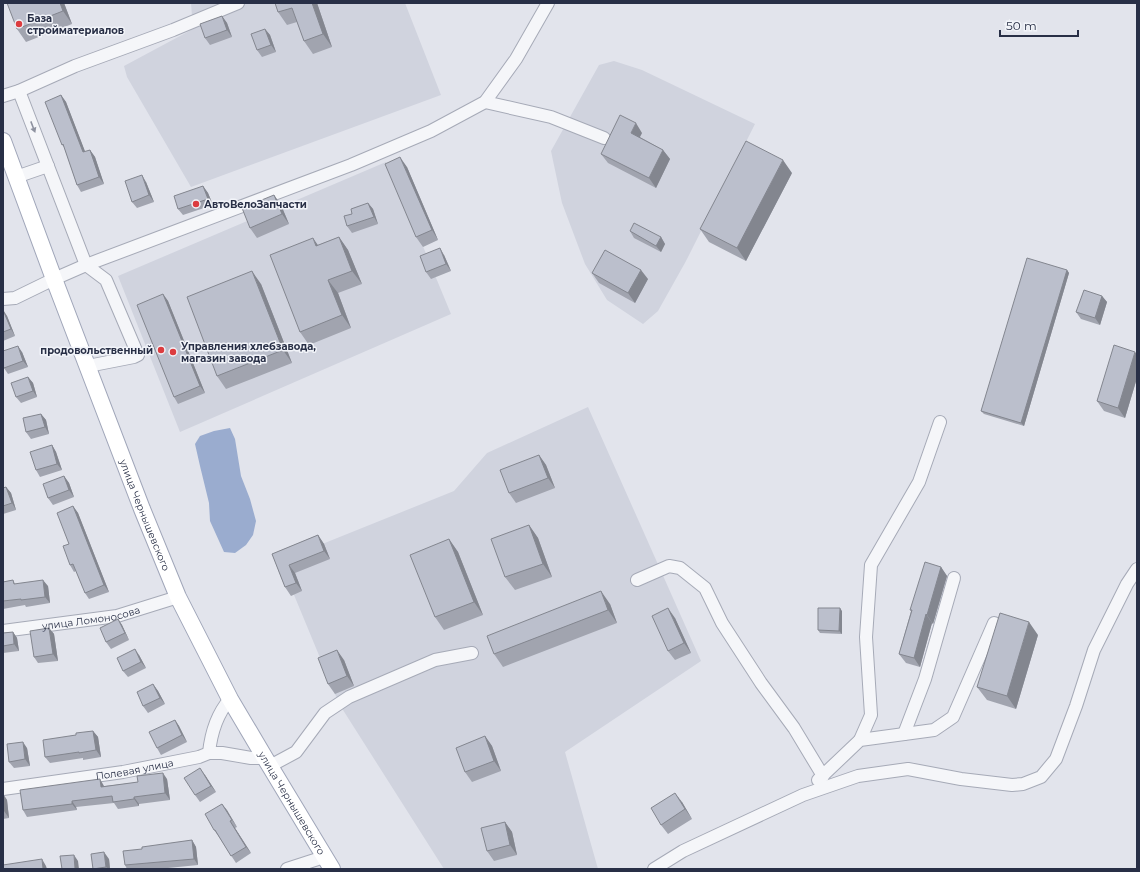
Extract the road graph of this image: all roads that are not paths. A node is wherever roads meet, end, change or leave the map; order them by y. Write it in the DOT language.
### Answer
graph roads {
  1 [pos="238,3"];
  2 [pos="548,3"];
  3 [pos="20,91"];
  4 [pos="3,96"];
  5 [pos="485,102"];
  6 [pos="604,138"];
  7 [pos="3,141"];
  8 [pos="48,166"];
  9 [pos="16,177"];
  10 [pos="86,265"];
  11 [pos="54,279"];
  12 [pos="3,299"];
  13 [pos="88,366"];
  14 [pos="940,422"];
  15 [pos="1137,569"];
  16 [pos="954,578"];
  17 [pos="637,580"];
  18 [pos="178,597"];
  19 [pos="994,623"];
  20 [pos="3,631"];
  21 [pos="472,653"];
  22 [pos="230,698"];
  23 [pos="904,734"];
  24 [pos="860,740"];
  25 [pos="209,753"];
  26 [pos="267,762"];
  27 [pos="822,776"];
  28 [pos="3,789"];
  29 [pos="802,795"];
  30 [pos="328,863"];
  31 [pos="287,869"];
  32 [pos="654,869"];
  1 -- 3 [label="street"];
  2 -- 5 [label="street"];
  3 -- 4 [label="street"];
  3 -- 8 [label="street, one-way"];
  5 -- 6 [label="street"];
  5 -- 10 [label="street"];
  7 -- 9 [label="main road, улица Чернышевского"];
  8 -- 9 [label="street"];
  8 -- 10 [label="street"];
  9 -- 11 [label="main road, улица Чернышевского"];
  10 -- 11 [label="street"];
  10 -- 13 [label="street"];
  11 -- 12 [label="street"];
  11 -- 13 [label="main road, улица Чернышевского"];
  13 -- 18 [label="main road, улица Чернышевского"];
  14 -- 24 [label="street"];
  15 -- 29 [label="street"];
  16 -- 23 [label="street"];
  17 -- 27 [label="street"];
  18 -- 20 [label="street, улица Ломоносова"];
  18 -- 22 [label="main road, улица Чернышевского"];
  19 -- 23 [label="street"];
  21 -- 26 [label="street"];
  22 -- 25 [label="street"];
  22 -- 26 [label="main road, улица Чернышевского"];
  23 -- 24 [label="street"];
  24 -- 27 [label="street"];
  25 -- 26 [label="street, Полевая улица"];
  25 -- 28 [label="street, Полевая улица"];
  26 -- 30 [label="main road, улица Чернышевского"];
  27 -- 29 [label="street"];
  29 -- 32 [label="street"];
  30 -- 31 [label="street"];
}
